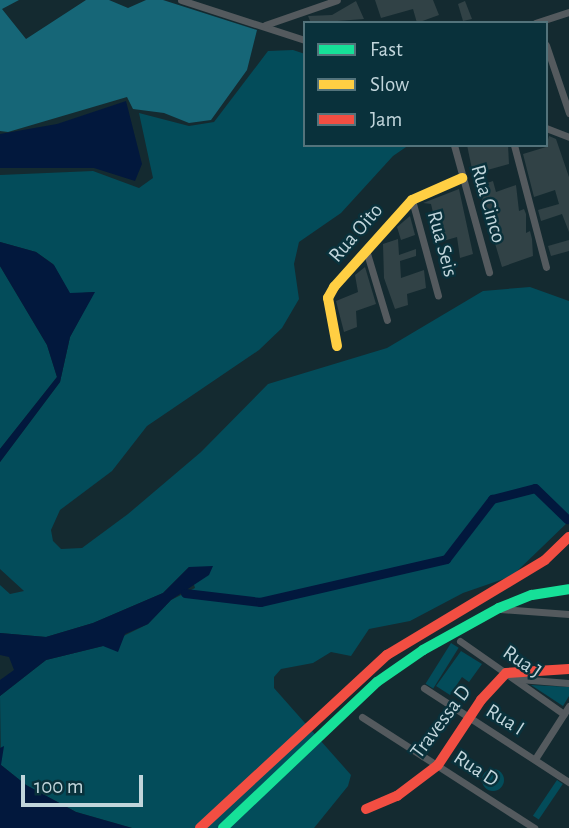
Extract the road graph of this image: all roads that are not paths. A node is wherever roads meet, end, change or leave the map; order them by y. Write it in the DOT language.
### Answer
graph roads {
  1 [pos="181,0"];
  2 [pos="337,0"];
  3 [pos="569,12"];
  4 [pos="541,21"];
  5 [pos="264,25"];
  6 [pos="303,39"];
  7 [pos="548,51"];
  8 [pos="569,113"];
  9 [pos="548,129"];
  10 [pos="569,137"];
  11 [pos="454,147"];
  12 [pos="515,147"];
  13 [pos="462,178"];
  14 [pos="412,200"];
  15 [pos="366,250"];
  16 [pos="546,267"];
  17 [pos="489,272"];
  18 [pos="438,296"];
  19 [pos="387,320"];
  20 [pos="337,346"];
  21 [pos="569,537"];
  22 [pos="569,589"];
  23 [pos="499,608"];
  24 [pos="569,614"];
  25 [pos="460,641"];
  26 [pos="569,669"];
  27 [pos="506,673"];
  28 [pos="518,678"];
  29 [pos="569,683"];
  30 [pos="424,688"];
  31 [pos="569,706"];
  32 [pos="564,714"];
  33 [pos="362,717"];
  34 [pos="469,718"];
  35 [pos="535,760"];
  36 [pos="438,765"];
  37 [pos="569,782"];
  38 [pos="366,809"];
  39 [pos="200,828"];
  40 [pos="223,828"];
  41 [pos="534,828"];
  1 -- 5 [label="street"];
  2 -- 5 [label="street"];
  3 -- 4 [label="street"];
  5 -- 6 [label="street"];
  7 -- 8 [label="street"];
  9 -- 10 [label="street"];
  11 -- 13 [label="street, Rua Cinco"];
  12 -- 16 [label="street"];
  13 -- 14 [label="main road, Rua Oito"];
  13 -- 17 [label="street, Rua Cinco"];
  14 -- 15 [label="main road, Rua Oito"];
  14 -- 18 [label="street, Rua Seis"];
  15 -- 19 [label="street"];
  15 -- 20 [label="main road, Rua Oito"];
  21 -- 39 [label="main road"];
  22 -- 23 [label="main road"];
  23 -- 24 [label="street"];
  23 -- 40 [label="main road"];
  25 -- 27 [label="street, Rua J"];
  26 -- 27 [label="main road"];
  27 -- 28 [label="street, Rua J"];
  27 -- 34 [label="main road, Travessa D"];
  28 -- 29 [label="street"];
  28 -- 32 [label="street, Rua J"];
  30 -- 34 [label="street, Rua I"];
  31 -- 32 [label="street"];
  32 -- 35 [label="street"];
  33 -- 36 [label="street, Rua D"];
  34 -- 35 [label="street, Rua I"];
  34 -- 36 [label="main road, Travessa D"];
  35 -- 37 [label="street, Rua I"];
  36 -- 38 [label="main road, Travessa D"];
  36 -- 41 [label="street, Rua D"];
}
